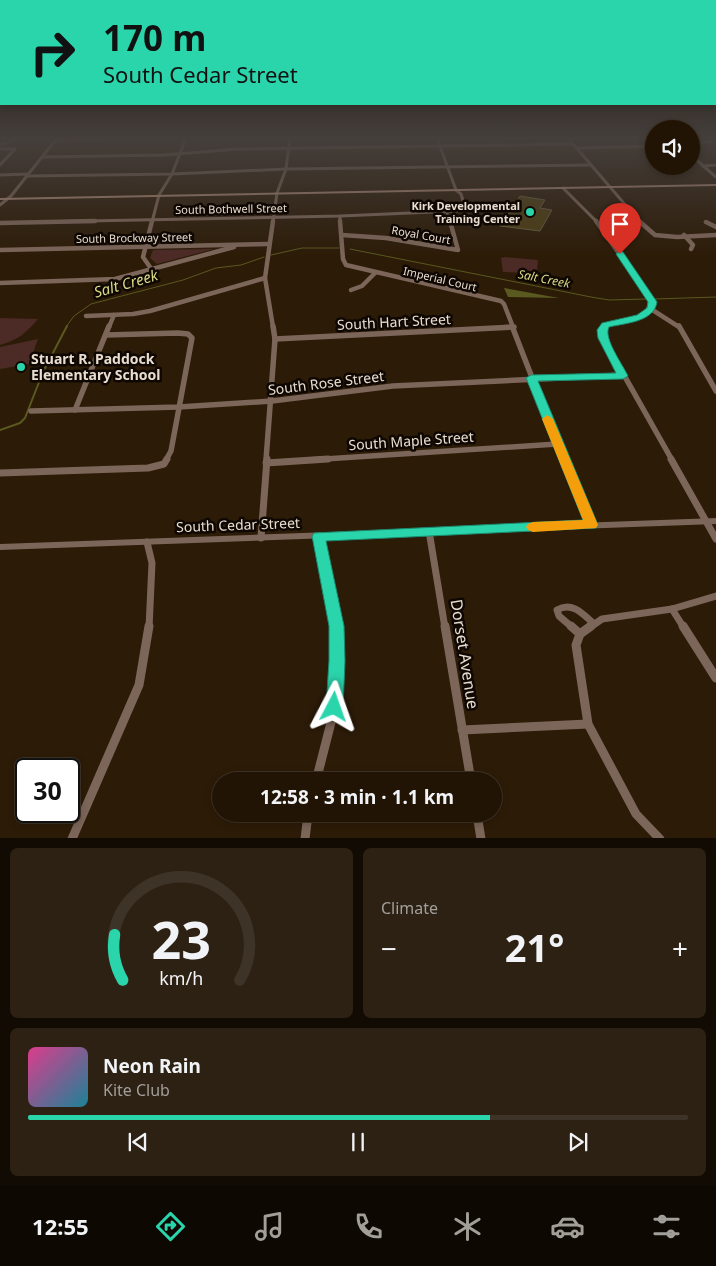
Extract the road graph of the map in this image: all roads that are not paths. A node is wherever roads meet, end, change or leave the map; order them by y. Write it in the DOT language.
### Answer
graph roads {
  1 [pos="25,177"];
  2 [pos="170,177"];
  3 [pos="283,177"];
  4 [pos="451,177"];
  5 [pos="600,177"];
  6 [pos="716,185"];
  7 [pos="608,187"];
  8 [pos="563,188"];
  9 [pos="456,190"];
  10 [pos="277,193"];
  11 [pos="159,195"];
  12 [pos="3,199"];
  13 [pos="0,205"];
  14 [pos="446,212"];
  15 [pos="340,216"];
  16 [pos="275,217"];
  17 [pos="153,220"];
  18 [pos="706,222"];
  19 [pos="0,223"];
  20 [pos="716,227"];
  21 [pos="716,234"];
  22 [pos="684,235"];
  23 [pos="342,236"];
  24 [pos="269,244"];
  25 [pos="239,245"];
  26 [pos="147,247"];
  27 [pos="691,249"];
  28 [pos="0,250"];
  29 [pos="152,270"];
  30 [pos="375,273"];
  31 [pos="265,278"];
  32 [pos="0,282"];
  33 [pos="351,290"];
  34 [pos="651,309"];
  35 [pos="114,315"];
  36 [pos="86,316"];
  37 [pos="599,322"];
  38 [pos="606,325"];
  39 [pos="514,327"];
  40 [pos="106,335"];
  41 [pos="276,339"];
  42 [pos="623,376"];
  43 [pos="531,378"];
  44 [pos="716,391"];
  45 [pos="272,401"];
  46 [pos="179,406"];
  47 [pos="75,410"];
  48 [pos="31,411"];
  49 [pos="557,444"];
  50 [pos="266,463"];
  51 [pos="0,473"];
  52 [pos="716,520"];
  53 [pos="706,521"];
  54 [pos="592,525"];
  55 [pos="429,531"];
  56 [pos="318,536"];
  57 [pos="261,538"];
  58 [pos="716,539"];
  59 [pos="147,542"];
  60 [pos="0,547"];
  61 [pos="716,596"];
  62 [pos="672,609"];
  63 [pos="594,624"];
  64 [pos="580,634"];
  65 [pos="716,678"];
  66 [pos="588,724"];
  67 [pos="462,730"];
  68 [pos="318,772"];
  69 [pos="469,772"];
  70 [pos="307,822"];
  71 [pos="478,822"];
  72 [pos="72,838"];
  73 [pos="305,838"];
  74 [pos="481,838"];
  75 [pos="660,838"];
  1 -- 12 [label="street"];
  2 -- 11 [label="street"];
  3 -- 10 [label="street"];
  4 -- 9 [label="street"];
  5 -- 7 [label="street"];
  6 -- 7 [label="main road"];
  7 -- 8 [label="main road"];
  7 -- 22 [label="street"];
  8 -- 9 [label="main road"];
  8 -- 34 [label="street"];
  9 -- 10 [label="main road"];
  9 -- 14 [label="street, South Bothwell Street"];
  10 -- 11 [label="main road"];
  10 -- 16 [label="street"];
  11 -- 12 [label="main road"];
  11 -- 17 [label="street"];
  12 -- 13 [label="street"];
  14 -- 15 [label="street, South Bothwell Street"];
  14 -- 23 [label="street, Royal Court"];
  15 -- 16 [label="street, South Bothwell Street"];
  15 -- 23 [label="street, Imperial Court"];
  16 -- 17 [label="street, South Bothwell Street"];
  16 -- 24 [label="street"];
  17 -- 19 [label="street, South Bothwell Street"];
  17 -- 26 [label="street"];
  18 -- 20 [label="street"];
  21 -- 22 [label="street"];
  22 -- 27 [label="street"];
  23 -- 30 [label="street, Imperial Court"];
  24 -- 25 [label="street, South Brockway Street"];
  24 -- 31 [label="street"];
  25 -- 26 [label="street, South Brockway Street"];
  25 -- 29 [label="street"];
  26 -- 28 [label="street, South Brockway Street"];
  26 -- 29 [label="street"];
  29 -- 32 [label="street"];
  30 -- 33 [label="street"];
  30 -- 39 [label="street, Imperial Court"];
  31 -- 35 [label="street"];
  31 -- 41 [label="street"];
  34 -- 38 [label="street"];
  34 -- 44 [label="street"];
  35 -- 36 [label="street"];
  35 -- 40 [label="street"];
  37 -- 38 [label="street"];
  38 -- 42 [label="street"];
  39 -- 41 [label="street, South Hart Street"];
  39 -- 43 [label="street"];
  40 -- 46 [label="street"];
  40 -- 47 [label="street"];
  41 -- 45 [label="street"];
  42 -- 43 [label="street, South Rose Street"];
  42 -- 53 [label="street"];
  43 -- 45 [label="street, South Rose Street"];
  43 -- 49 [label="street"];
  45 -- 46 [label="street, South Rose Street"];
  45 -- 50 [label="street"];
  46 -- 47 [label="street, South Rose Street"];
  46 -- 51 [label="street"];
  47 -- 48 [label="street, South Rose Street"];
  49 -- 50 [label="street, South Maple Street"];
  49 -- 54 [label="street"];
  50 -- 57 [label="street"];
  52 -- 53 [label="street, South Cedar Street"];
  53 -- 54 [label="street, South Cedar Street"];
  53 -- 58 [label="street"];
  54 -- 55 [label="street, South Cedar Street"];
  55 -- 56 [label="street, South Cedar Street"];
  55 -- 67 [label="street, Dorset Avenue"];
  56 -- 57 [label="street, South Cedar Street"];
  56 -- 68 [label="street"];
  57 -- 59 [label="street, South Cedar Street"];
  59 -- 60 [label="street, South Cedar Street"];
  59 -- 72 [label="street"];
  61 -- 62 [label="street"];
  62 -- 63 [label="street"];
  62 -- 65 [label="street"];
  63 -- 64 [label="street"];
  63 -- 64 [label="street"];
  64 -- 66 [label="street"];
  66 -- 67 [label="street"];
  66 -- 75 [label="street"];
  67 -- 69 [label="street, Dorset Avenue"];
  70 -- 73 [label="street"];
  71 -- 74 [label="street"];
}
